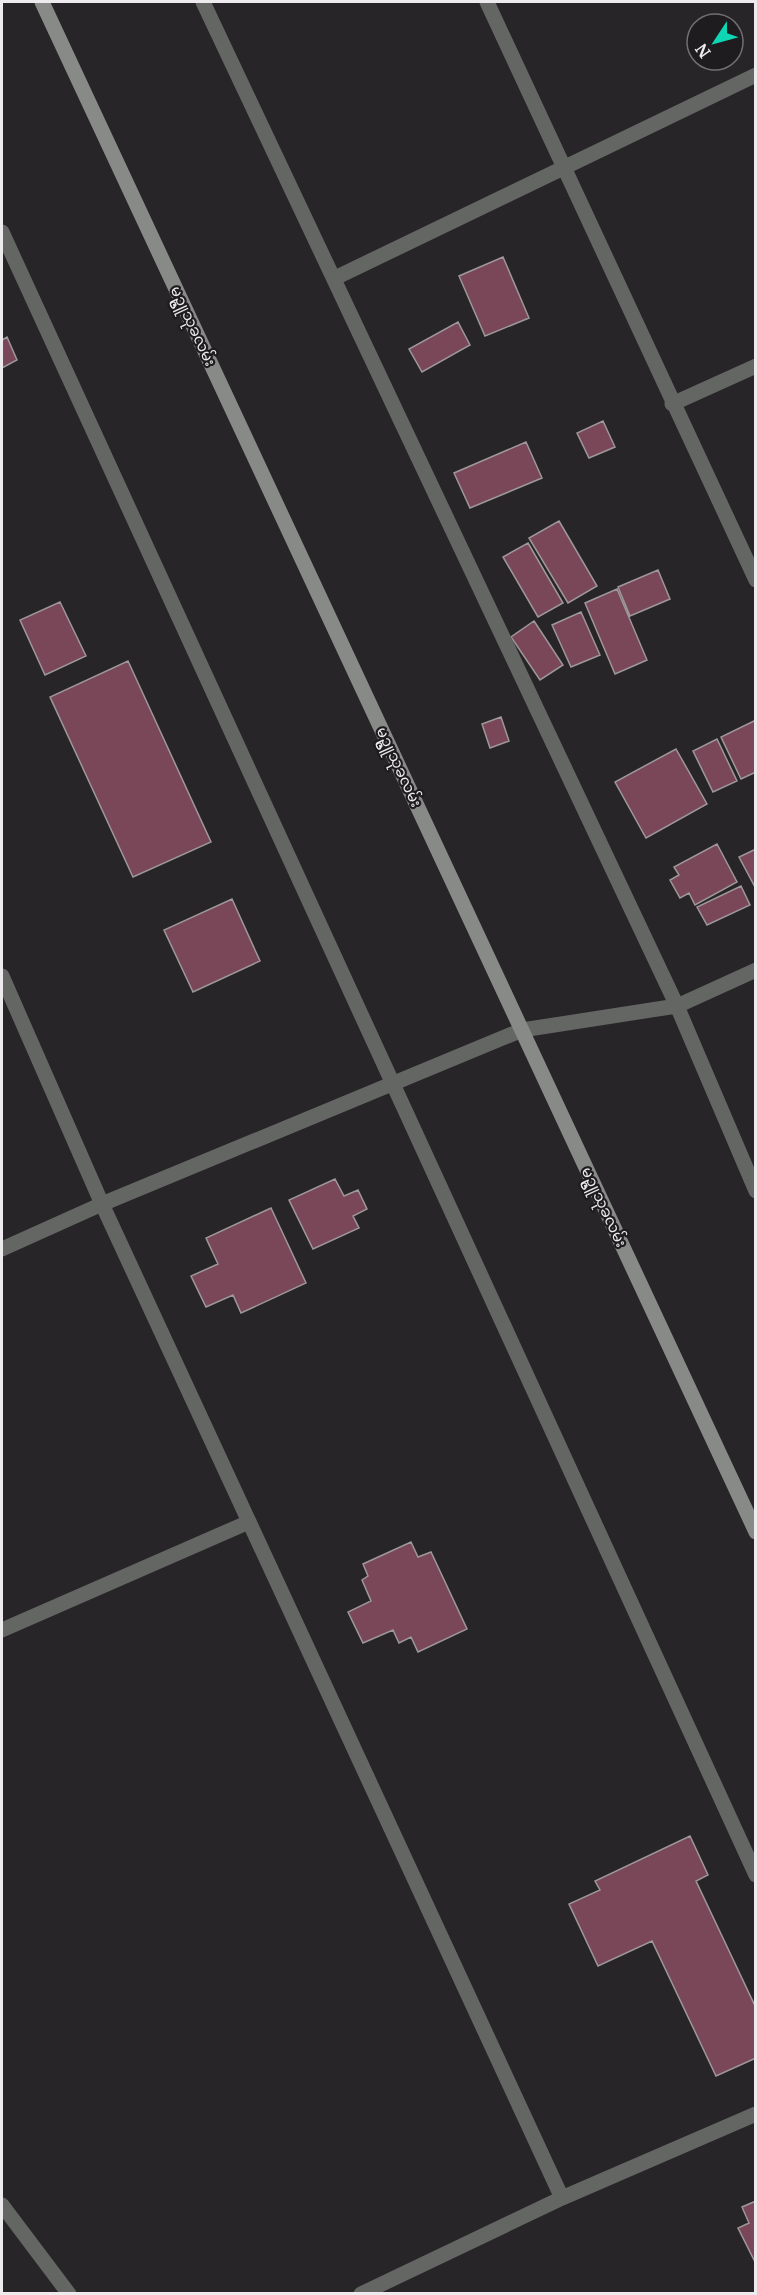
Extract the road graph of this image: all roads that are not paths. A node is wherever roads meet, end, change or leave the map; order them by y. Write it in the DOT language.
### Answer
graph roads {
  1 [pos="42,2"];
  2 [pos="203,2"];
  3 [pos="487,2"];
  4 [pos="756,75"];
  5 [pos="566,167"];
  6 [pos="2,232"];
  7 [pos="335,278"];
  8 [pos="756,366"];
  9 [pos="672,404"];
  10 [pos="756,580"];
  11 [pos="756,970"];
  12 [pos="2,976"];
  13 [pos="677,1006"];
  14 [pos="522,1030"];
  15 [pos="394,1084"];
  16 [pos="756,1191"];
  17 [pos="102,1204"];
  18 [pos="2,1249"];
  19 [pos="249,1522"];
  20 [pos="756,1532"];
  21 [pos="2,1630"];
  22 [pos="756,1875"];
  23 [pos="756,2114"];
  24 [pos="562,2198"];
  25 [pos="2,2205"];
  26 [pos="69,2294"];
  27 [pos="361,2294"];
  1 -- 14 [label="street, မဥ္ဇူသုခလမ်း"];
  2 -- 7 [label="street"];
  3 -- 5 [label="street"];
  4 -- 5 [label="street"];
  5 -- 7 [label="street"];
  5 -- 9 [label="street"];
  6 -- 15 [label="street"];
  7 -- 13 [label="street"];
  8 -- 9 [label="street"];
  9 -- 10 [label="street"];
  11 -- 13 [label="street"];
  12 -- 17 [label="street"];
  13 -- 14 [label="street"];
  13 -- 16 [label="street"];
  14 -- 15 [label="street"];
  14 -- 20 [label="street, မဥ္ဇူသုခလမ်း"];
  15 -- 17 [label="street"];
  15 -- 22 [label="street"];
  17 -- 18 [label="street"];
  17 -- 19 [label="street"];
  19 -- 21 [label="street"];
  19 -- 24 [label="street"];
  23 -- 24 [label="street"];
  24 -- 27 [label="street"];
  25 -- 26 [label="street"];
}
